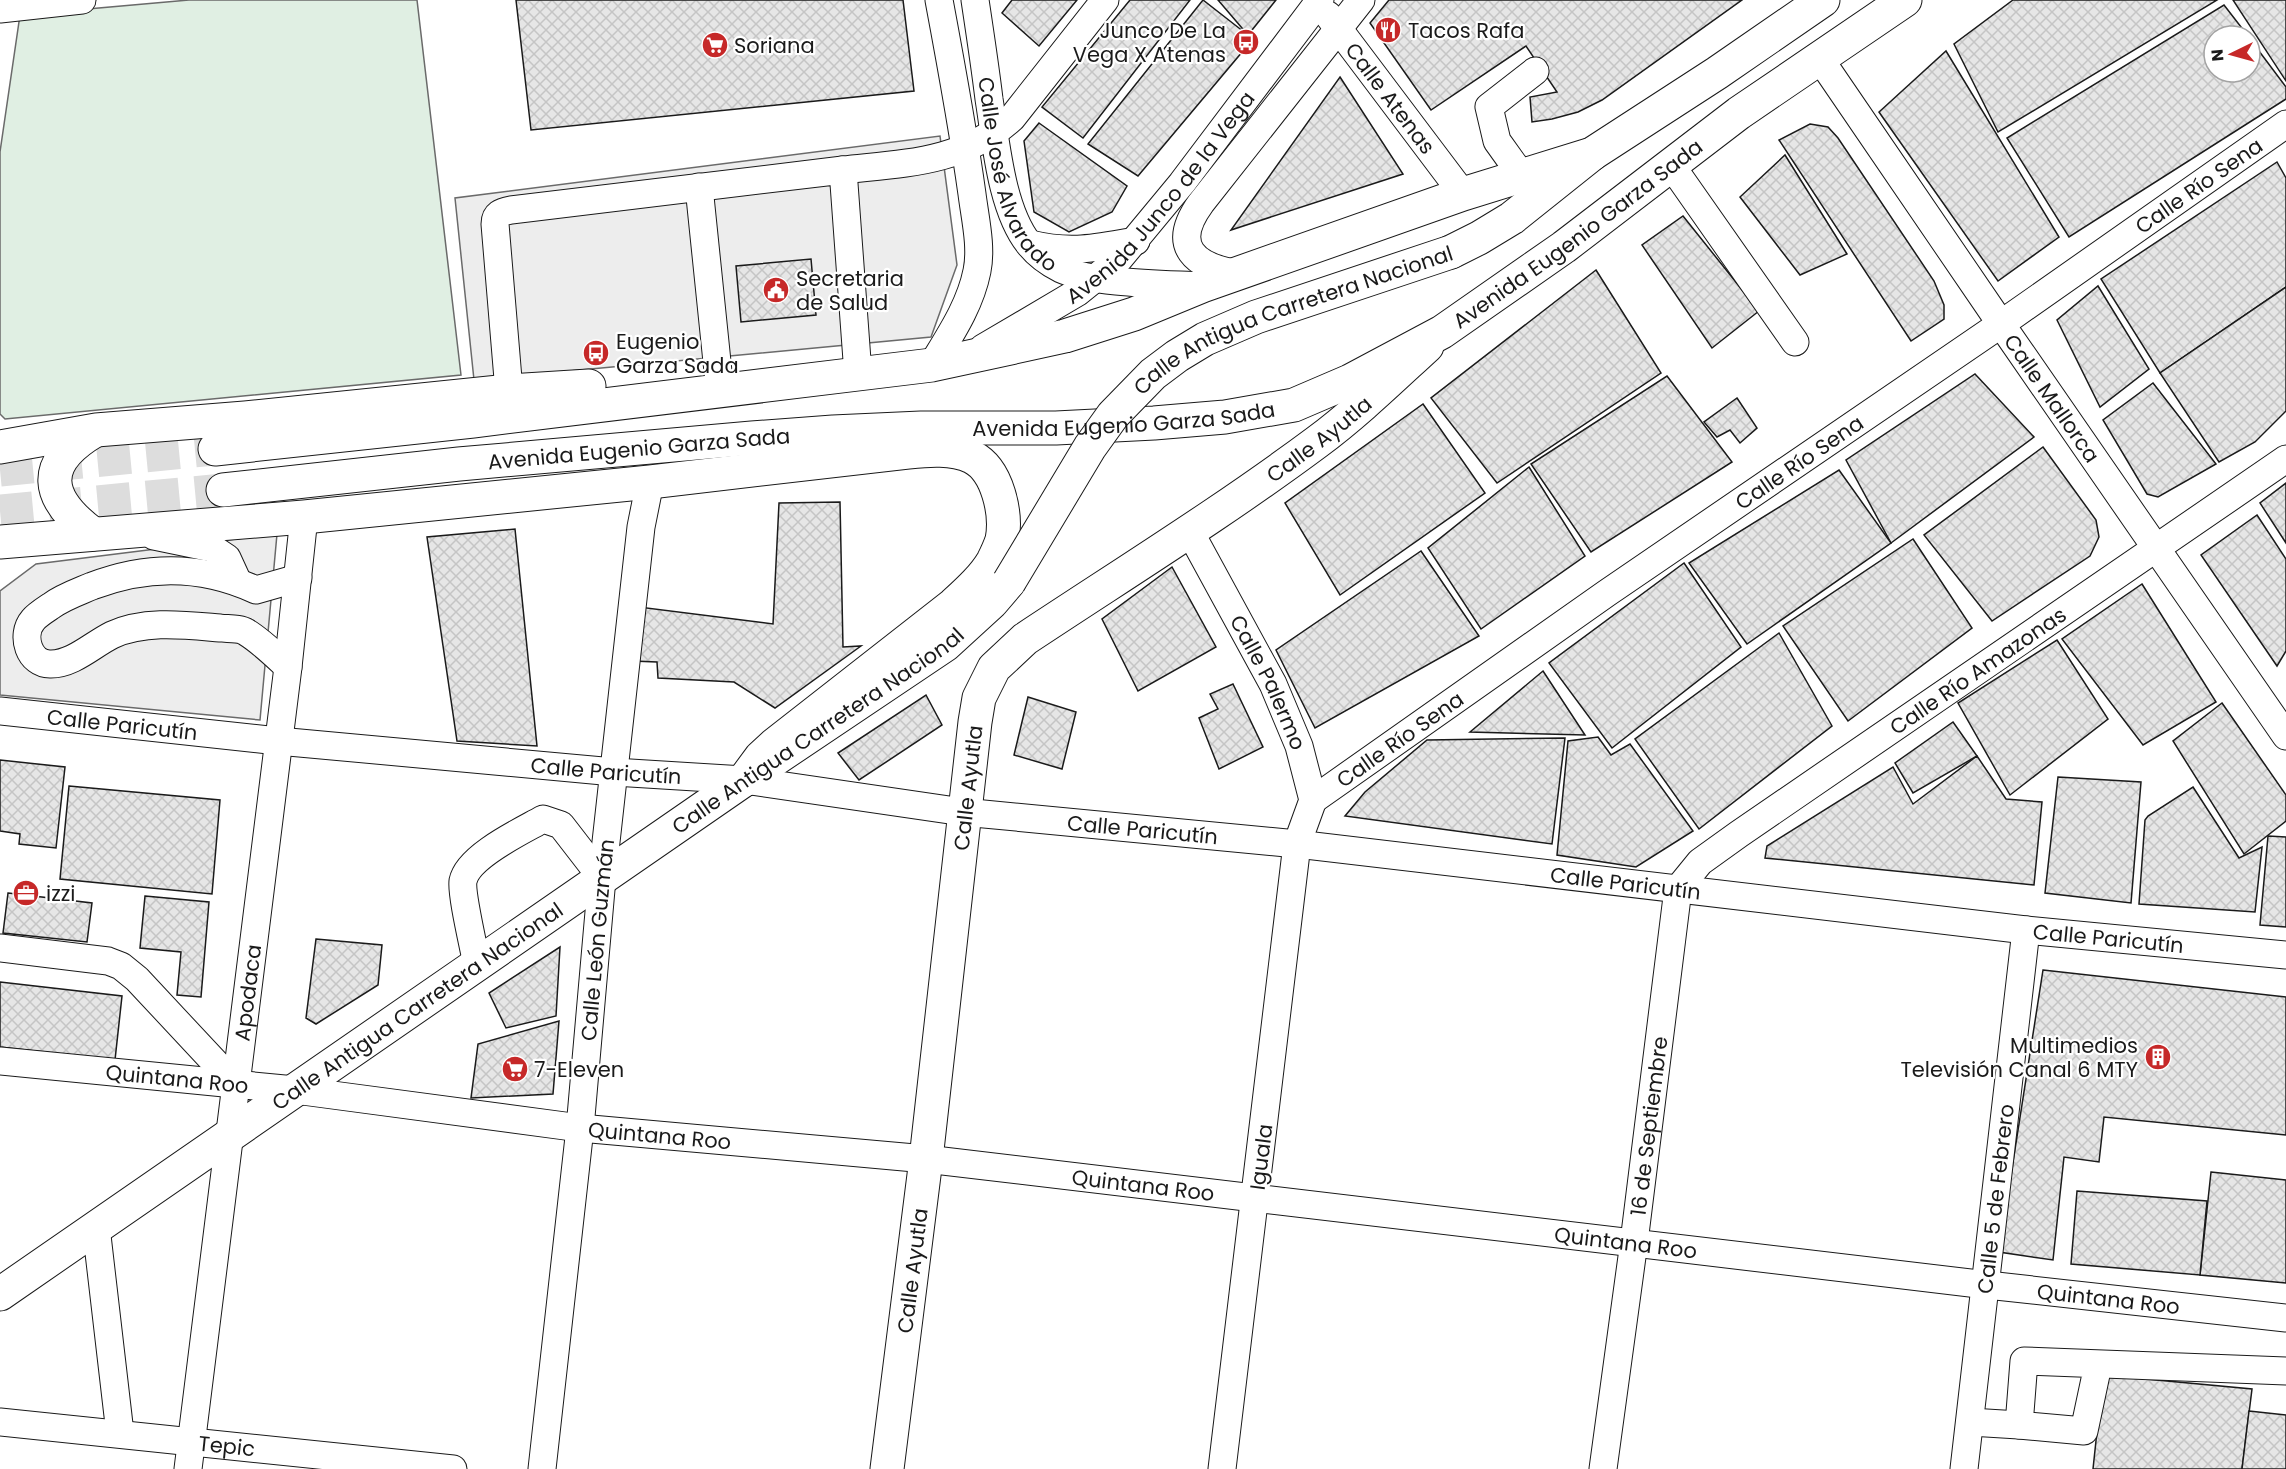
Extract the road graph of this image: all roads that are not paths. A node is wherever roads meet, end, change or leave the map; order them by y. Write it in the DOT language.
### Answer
graph roads {
  1 [pos="2,0"];
  2 [pos="82,0"];
  3 [pos="939,0"];
  4 [pos="975,0"];
  5 [pos="1105,0"];
  6 [pos="1361,0"];
  7 [pos="1823,0"];
  8 [pos="1905,0"];
  9 [pos="1319,1"];
  10 [pos="0,11"];
  11 [pos="1339,29"];
  12 [pos="1820,59"];
  13 [pos="1534,71"];
  14 [pos="2286,124"];
  15 [pos="994,134"];
  16 [pos="966,148"];
  17 [pos="1592,154"];
  18 [pos="1671,165"];
  19 [pos="843,170"];
  20 [pos="1522,176"];
  21 [pos="699,187"];
  22 [pos="1463,195"];
  23 [pos="1136,241"];
  24 [pos="1029,243"];
  25 [pos="1240,274"];
  26 [pos="1098,278"];
  27 [pos="1202,286"];
  28 [pos="2001,324"];
  29 [pos="1442,332"];
  30 [pos="1795,342"];
  31 [pos="966,359"];
  32 [pos="932,365"];
  33 [pos="858,374"];
  34 [pos="509,391"];
  35 [pos="720,391"];
  36 [pos="683,394"];
  37 [pos="96,430"];
  38 [pos="832,432"];
  39 [pos="752,438"];
  40 [pos="0,447"];
  41 [pos="215,449"];
  42 [pos="877,455"];
  43 [pos="2286,459"];
  44 [pos="659,481"];
  45 [pos="223,490"];
  46 [pos="304,517"];
  47 [pos="1190,530"];
  48 [pos="126,532"];
  49 [pos="93,534"];
  50 [pos="0,542"];
  51 [pos="2157,547"];
  52 [pos="298,578"];
  53 [pos="247,586"];
  54 [pos="245,630"];
  55 [pos="288,667"];
  56 [pos="0,711"];
  57 [pos="2286,736"];
  58 [pos="279,741"];
  59 [pos="614,772"];
  60 [pos="744,780"];
  61 [pos="1313,800"];
  62 [pos="963,812"];
  63 [pos="1297,844"];
  64 [pos="602,878"];
  65 [pos="1677,890"];
  66 [pos="2026,930"];
  67 [pos="0,948"];
  68 [pos="2286,955"];
  69 [pos="477,965"];
  70 [pos="0,1061"];
  71 [pos="236,1085"];
  72 [pos="294,1090"];
  73 [pos="580,1128"];
  74 [pos="230,1134"];
  75 [pos="926,1160"];
  76 [pos="1256,1197"];
  77 [pos="96,1227"];
  78 [pos="1634,1242"];
  79 [pos="1987,1286"];
  80 [pos="0,1294"];
  81 [pos="2286,1318"];
  82 [pos="2098,1365"];
  83 [pos="2286,1371"];
  84 [pos="0,1422"];
  85 [pos="1970,1422"];
  86 [pos="2019,1425"];
  87 [pos="120,1433"];
  88 [pos="192,1442"];
  89 [pos="188,1469"];
  90 [pos="453,1469"];
  91 [pos="542,1469"];
  92 [pos="887,1469"];
  93 [pos="1222,1469"];
  94 [pos="1603,1469"];
  95 [pos="1964,1469"];
  1 -- 10 [label="street"];
  2 -- 10 [label="street"];
  3 -- 16 [label="street, Calle José Alvarado"];
  4 -- 15 [label="street, Calle José Alvarado"];
  5 -- 15 [label="street"];
  6 -- 11 [label="street, Avenida Junco de la Vega"];
  7 -- 17 [label="main road, Avenida Eugenio Garza Sada"];
  8 -- 12 [label="main road, Avenida Eugenio Garza Sada"];
  9 -- 11 [label="street, Calle Atenas"];
  9 -- 23 [label="street, Avenida Junco de la Vega"];
  11 -- 22 [label="street, Calle Atenas"];
  11 -- 25 [label="street, Avenida Junco de la Vega"];
  12 -- 18 [label="main road, Avenida Eugenio Garza Sada"];
  12 -- 28 [label="street, Calle Mallorca"];
  13 -- 20 [label="street"];
  14 -- 28 [label="street, Calle Río Sena"];
  15 -- 16 [label="street"];
  15 -- 24 [label="street, Calle José Alvarado"];
  16 -- 19 [label="street"];
  16 -- 32 [label="street, Calle José Alvarado"];
  17 -- 20 [label="main road, Avenida Eugenio Garza Sada"];
  17 -- 60 [label="main road, Calle Antigua Carretera Nacional, bridge"];
  18 -- 29 [label="main road, Avenida Eugenio Garza Sada"];
  18 -- 30 [label="street"];
  19 -- 21 [label="street"];
  19 -- 33 [label="street"];
  20 -- 22 [label="main road, Avenida Eugenio Garza Sada"];
  21 -- 34 [label="street"];
  21 -- 35 [label="street"];
  22 -- 25 [label="main road, Avenida Eugenio Garza Sada"];
  23 -- 24 [label="street"];
  23 -- 26 [label="street, Avenida Junco de la Vega"];
  24 -- 26 [label="street, Calle José Alvarado"];
  25 -- 27 [label="main road, Avenida Eugenio Garza Sada"];
  26 -- 27 [label="street, Calle José Alvarado"];
  26 -- 31 [label="street, Avenida Junco de la Vega"];
  27 -- 31 [label="main road, Avenida Eugenio Garza Sada"];
  28 -- 51 [label="street, Calle Mallorca"];
  28 -- 61 [label="street, Calle Río Sena"];
  29 -- 38 [label="main road, Avenida Eugenio Garza Sada"];
  29 -- 47 [label="main road, Calle Ayutla"];
  31 -- 32 [label="main road, Avenida Eugenio Garza Sada"];
  32 -- 33 [label="main road, Avenida Eugenio Garza Sada"];
  33 -- 35 [label="main road, Avenida Eugenio Garza Sada"];
  34 -- 36 [label="main road"];
  34 -- 37 [label="main road"];
  35 -- 36 [label="main road, Avenida Eugenio Garza Sada"];
  36 -- 41 [label="main road, Avenida Eugenio Garza Sada"];
  37 -- 40 [label="main road"];
  37 -- 49 [label="main road"];
  38 -- 39 [label="main road, Avenida Eugenio Garza Sada"];
  38 -- 42 [label="main road"];
  39 -- 44 [label="main road"];
  39 -- 45 [label="main road, Avenida Eugenio Garza Sada"];
  42 -- 44 [label="main road"];
  42 -- 60 [label="main road"];
  43 -- 51 [label="street, Calle Río Amazonas"];
  44 -- 46 [label="main road"];
  44 -- 59 [label="street, Calle León Guzmán"];
  46 -- 48 [label="main road"];
  46 -- 52 [label="street, Apodaca"];
  47 -- 61 [label="street, Calle Palermo"];
  47 -- 62 [label="main road, Calle Ayutla"];
  48 -- 49 [label="main road"];
  48 -- 53 [label="street"];
  49 -- 50 [label="main road"];
  51 -- 57 [label="street, Calle Mallorca"];
  51 -- 65 [label="street, Calle Río Amazonas"];
  52 -- 53 [label="street"];
  52 -- 55 [label="street, Apodaca"];
  53 -- 54 [label="street"];
  53 -- 54 [label="street"];
  54 -- 55 [label="street"];
  55 -- 58 [label="street, Apodaca"];
  56 -- 58 [label="street, Calle Paricutín"];
  58 -- 59 [label="street, Calle Paricutín"];
  58 -- 71 [label="street, Apodaca"];
  59 -- 60 [label="street, Calle Paricutín"];
  59 -- 64 [label="street, Calle León Guzmán"];
  60 -- 62 [label="street, Calle Paricutín"];
  60 -- 64 [label="main road, Calle Antigua Carretera Nacional"];
  61 -- 63 [label="street"];
  62 -- 63 [label="street, Calle Paricutín"];
  62 -- 75 [label="main road, Calle Ayutla"];
  63 -- 65 [label="street, Calle Paricutín"];
  63 -- 76 [label="street, Iguala"];
  64 -- 69 [label="main road, Calle Antigua Carretera Nacional"];
  64 -- 69 [label="street"];
  64 -- 73 [label="street, Calle León Guzmán"];
  65 -- 66 [label="street, Calle Paricutín"];
  65 -- 78 [label="street, 16 de Septiembre"];
  66 -- 68 [label="street, Calle Paricutín"];
  66 -- 79 [label="street, Calle 5 de Febrero"];
  67 -- 71 [label="street"];
  69 -- 72 [label="main road, Calle Antigua Carretera Nacional"];
  70 -- 71 [label="street, Quintana Roo"];
  71 -- 72 [label="street, Quintana Roo"];
  71 -- 74 [label="street, Apodaca"];
  72 -- 73 [label="street, Quintana Roo"];
  72 -- 74 [label="main road, Calle Antigua Carretera Nacional"];
  73 -- 75 [label="street, Quintana Roo"];
  73 -- 91 [label="street, Calle León Guzmán"];
  74 -- 77 [label="main road, Calle Antigua Carretera Nacional"];
  74 -- 88 [label="street, Apodaca"];
  75 -- 76 [label="street, Quintana Roo"];
  75 -- 92 [label="main road, Calle Ayutla"];
  76 -- 78 [label="street, Quintana Roo"];
  76 -- 93 [label="street, Iguala"];
  77 -- 80 [label="main road, Calle Antigua Carretera Nacional"];
  77 -- 87 [label="street"];
  78 -- 79 [label="street, Quintana Roo"];
  78 -- 94 [label="street, 16 de Septiembre"];
  79 -- 81 [label="street, Quintana Roo"];
  79 -- 85 [label="street, Calle 5 de Febrero"];
  82 -- 83 [label="street"];
  82 -- 86 [label="street"];
  82 -- 86 [label="street"];
  84 -- 87 [label="street, Tepic"];
  85 -- 86 [label="street"];
  85 -- 95 [label="street, Calle 5 de Febrero"];
  87 -- 88 [label="street, Tepic"];
  88 -- 89 [label="street, Apodaca"];
  88 -- 90 [label="street, Tepic"];
}
